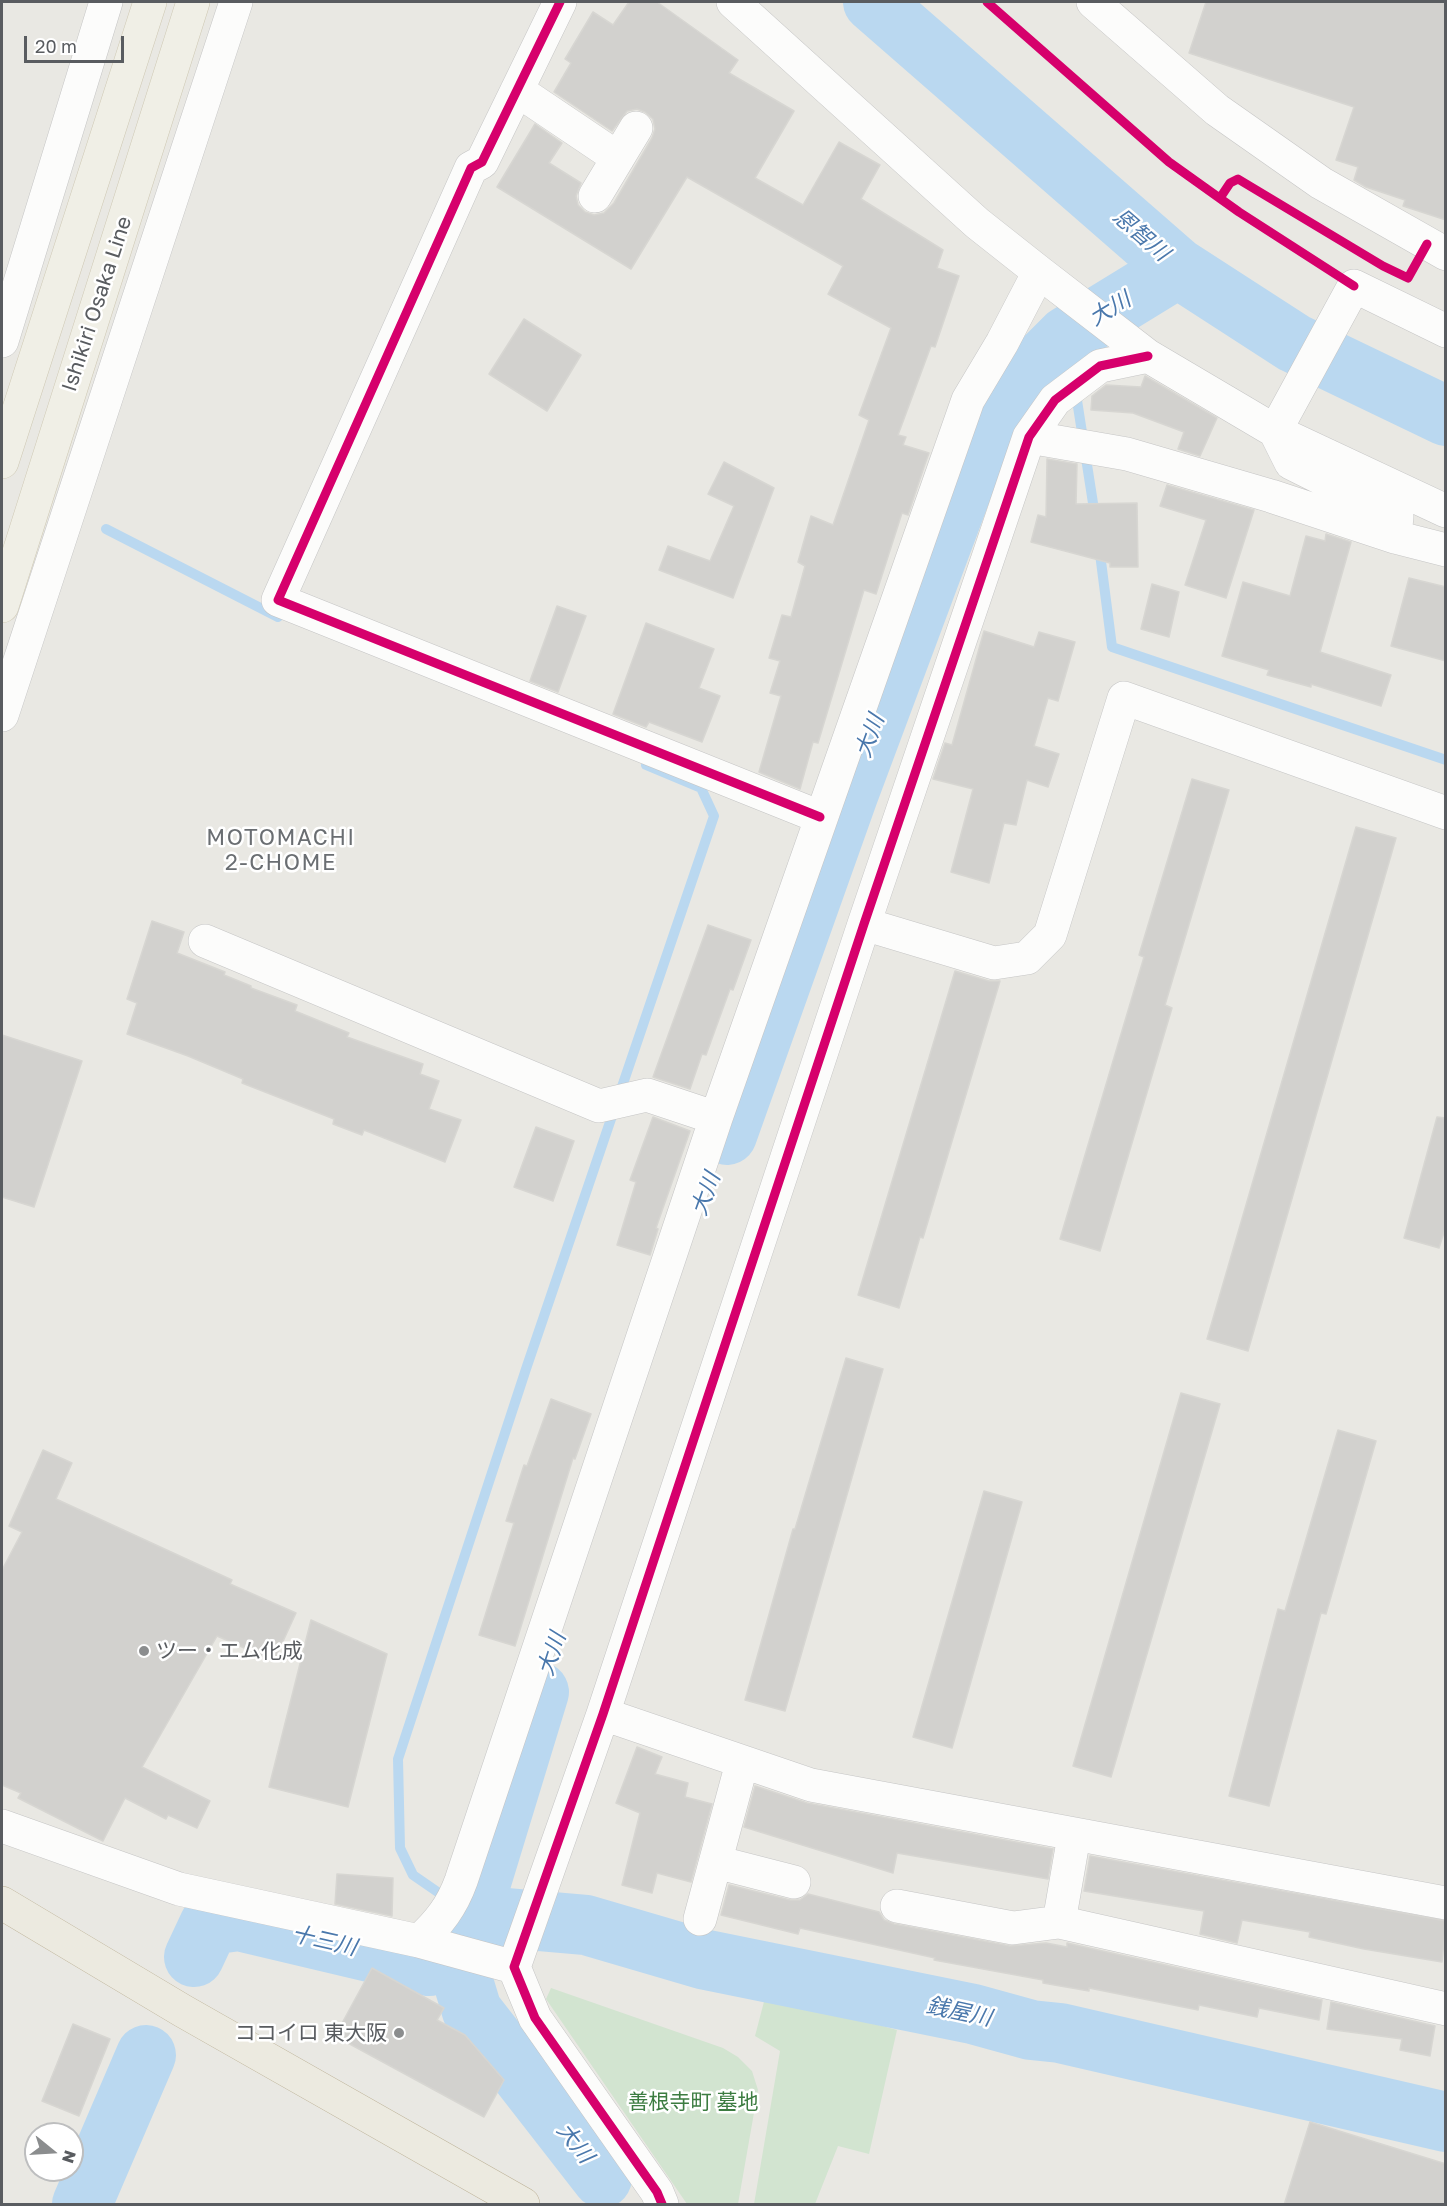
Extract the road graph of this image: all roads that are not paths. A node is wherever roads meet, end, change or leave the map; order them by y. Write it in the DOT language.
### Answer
graph roads {
  1 [pos="106,2"];
  2 [pos="150,2"];
  3 [pos="193,2"];
  4 [pos="236,2"];
  5 [pos="560,2"];
  6 [pos="733,2"];
  7 [pos="1093,2"];
  8 [pos="518,90"];
  9 [pos="636,128"];
  10 [pos="618,158"];
  11 [pos="595,196"];
  12 [pos="1446,254"];
  13 [pos="1039,272"];
  14 [pos="1446,330"];
  15 [pos="2,341"];
  16 [pos="1148,356"];
  17 [pos="1275,431"];
  18 [pos="1029,437"];
  19 [pos="2,462"];
  20 [pos="1446,512"];
  21 [pos="1395,537"];
  22 [pos="1446,550"];
  23 [pos="2,606"];
  24 [pos="2,715"];
  25 [pos="1446,813"];
  26 [pos="820,817"];
  27 [pos="864,924"];
  28 [pos="205,941"];
  29 [pos="716,1118"];
  30 [pos="603,1714"];
  31 [pos="742,1763"];
  32 [pos="2,1826"];
  33 [pos="1074,1836"];
  34 [pos="716,1862"];
  35 [pos="794,1882"];
  36 [pos="2,1903"];
  37 [pos="1446,1903"];
  38 [pos="897,1906"];
  39 [pos="700,1919"];
  40 [pos="1059,1922"];
  41 [pos="428,1944"];
  42 [pos="511,1961"];
  43 [pos="1446,2009"];
  44 [pos="523,2205"];
  45 [pos="662,2205"];
  1 -- 15 [label="street"];
  2 -- 19 [label="main road, Ishikiri Osaka Line"];
  3 -- 23 [label="main road, Ishikiri Osaka Line"];
  4 -- 24 [label="street"];
  5 -- 8 [label="street"];
  6 -- 13 [label="street"];
  7 -- 12 [label="street"];
  8 -- 10 [label="street"];
  8 -- 26 [label="street"];
  9 -- 10 [label="street"];
  10 -- 11 [label="street"];
  13 -- 16 [label="street"];
  13 -- 26 [label="street"];
  14 -- 17 [label="street"];
  16 -- 17 [label="street"];
  16 -- 18 [label="street"];
  17 -- 20 [label="street"];
  17 -- 21 [label="street"];
  18 -- 21 [label="street"];
  18 -- 27 [label="street"];
  21 -- 22 [label="street"];
  25 -- 27 [label="street"];
  26 -- 29 [label="street"];
  27 -- 30 [label="street"];
  28 -- 29 [label="street"];
  29 -- 41 [label="street"];
  30 -- 31 [label="street"];
  30 -- 42 [label="street"];
  31 -- 33 [label="street"];
  31 -- 34 [label="street"];
  32 -- 41 [label="street"];
  33 -- 37 [label="street"];
  33 -- 40 [label="street"];
  34 -- 35 [label="street"];
  34 -- 39 [label="street"];
  36 -- 44 [label="highway"];
  38 -- 40 [label="street"];
  40 -- 43 [label="street"];
  41 -- 42 [label="street"];
  42 -- 45 [label="street"];
}
